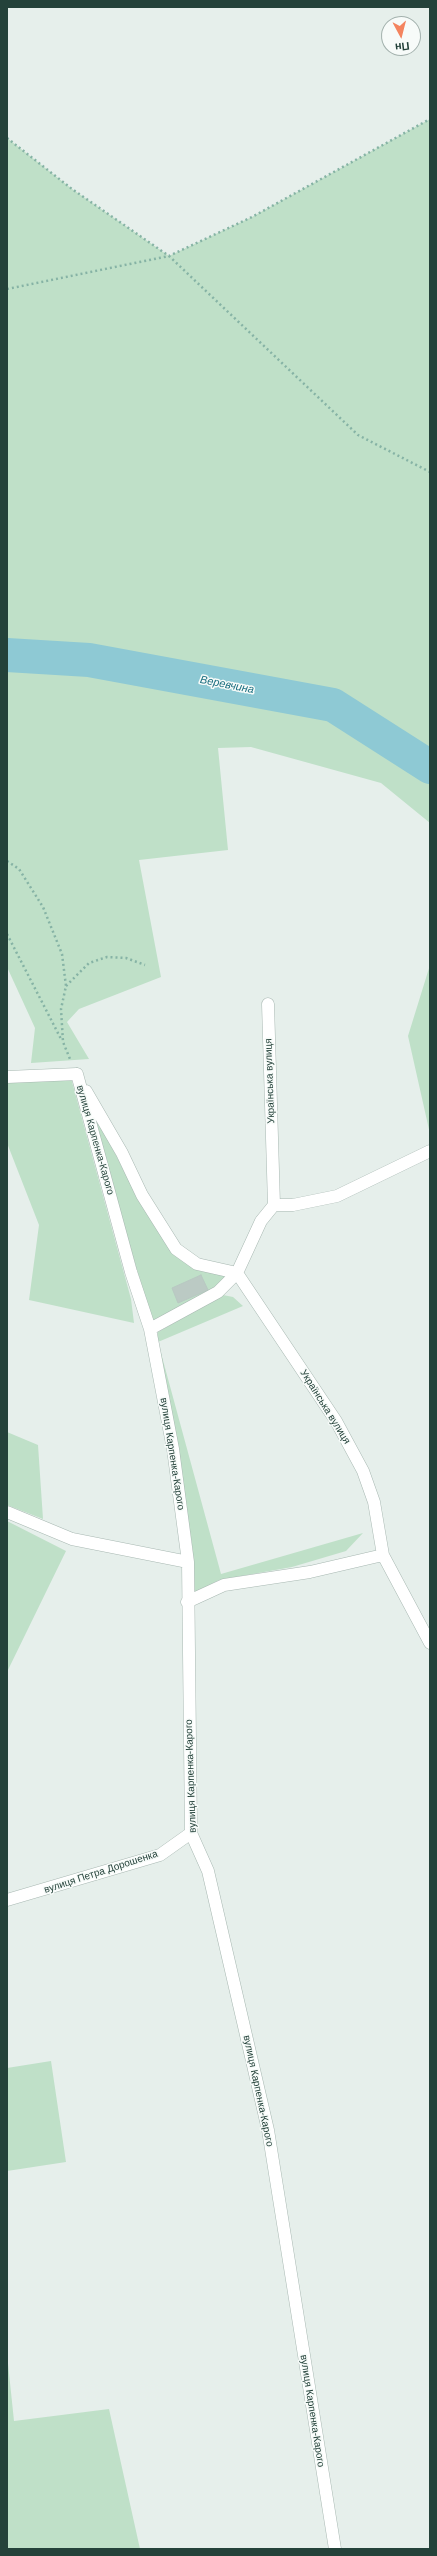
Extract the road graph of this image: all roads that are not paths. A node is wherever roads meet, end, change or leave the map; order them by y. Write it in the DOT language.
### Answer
graph roads {
  1 [pos="268,1004"];
  2 [pos="76,1074"];
  3 [pos="7,1077"];
  4 [pos="430,1151"];
  5 [pos="274,1205"];
  6 [pos="237,1273"];
  7 [pos="150,1329"];
  8 [pos="7,1512"];
  9 [pos="383,1555"];
  10 [pos="188,1562"];
  11 [pos="187,1602"];
  12 [pos="430,1643"];
  13 [pos="191,1833"];
  14 [pos="7,1900"];
  15 [pos="335,2549"];
  1 -- 5 [label="street, Українська вулиця"];
  2 -- 3 [label="street"];
  2 -- 6 [label="street"];
  2 -- 7 [label="street, вулиця Карпенка-Карого"];
  4 -- 5 [label="street"];
  5 -- 6 [label="street"];
  6 -- 7 [label="street"];
  6 -- 9 [label="street, Українська вулиця"];
  7 -- 10 [label="street, вулиця Карпенка-Карого"];
  8 -- 10 [label="street"];
  9 -- 11 [label="street"];
  9 -- 12 [label="street, Українська вулиця"];
  10 -- 11 [label="street, вулиця Карпенка-Карого"];
  11 -- 13 [label="street, вулиця Карпенка-Карого"];
  13 -- 14 [label="street, вулиця Петра Дорошенка"];
  13 -- 15 [label="street, вулиця Карпенка-Карого"];
}
